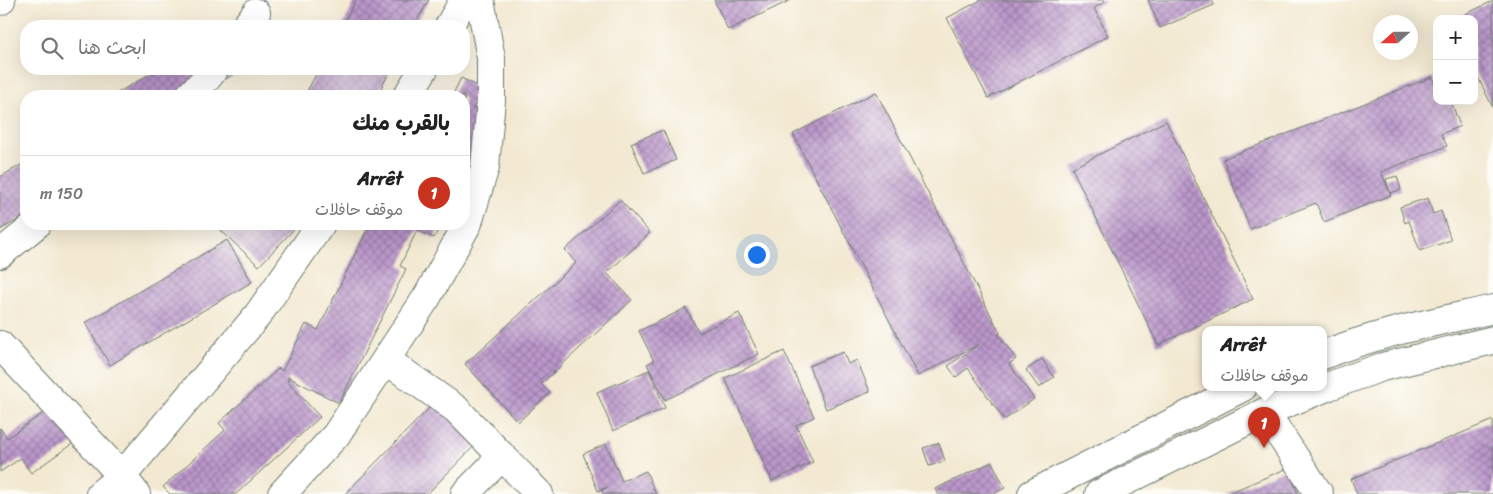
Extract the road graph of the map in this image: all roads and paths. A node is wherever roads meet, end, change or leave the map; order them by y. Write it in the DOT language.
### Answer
graph roads {
  1 [pos="464,0"];
  2 [pos="480,0"];
  3 [pos="452,20"];
  4 [pos="210,75"];
  5 [pos="420,75"];
  6 [pos="195,90"];
  7 [pos="412,90"];
  8 [pos="470,216"];
  9 [pos="30,230"];
  10 [pos="317,230"];
  11 [pos="464,230"];
  12 [pos="0,254"];
  13 [pos="1493,309"];
  14 [pos="1493,340"];
  15 [pos="0,345"];
  16 [pos="1327,353"];
  17 [pos="386,360"];
  18 [pos="1327,387"];
  19 [pos="1235,391"];
  20 [pos="1317,391"];
  21 [pos="1265,412"];
  22 [pos="502,456"];
  23 [pos="129,485"];
  24 [pos="100,494"];
  25 [pos="282,494"];
  26 [pos="465,494"];
  27 [pos="539,494"];
  28 [pos="1032,494"];
  29 [pos="1099,494"];
  30 [pos="1319,494"];
  1 -- 3 [label="main road"];
  2 -- 8 [label="main road"];
  4 -- 6 [label="main road"];
  5 -- 7 [label="main road"];
  9 -- 12 [label="main road"];
  10 -- 23 [label="main road"];
  11 -- 17 [label="main road"];
  13 -- 16 [label="main road"];
  14 -- 18 [label="main road"];
  15 -- 23 [label="main road"];
  17 -- 22 [label="main road"];
  17 -- 25 [label="main road"];
  19 -- 28 [label="main road"];
  20 -- 21 [label="main road"];
  21 -- 29 [label="main road"];
  21 -- 30 [label="main road"];
  22 -- 26 [label="main road"];
  22 -- 27 [label="main road"];
  23 -- 24 [label="main road"];
}
